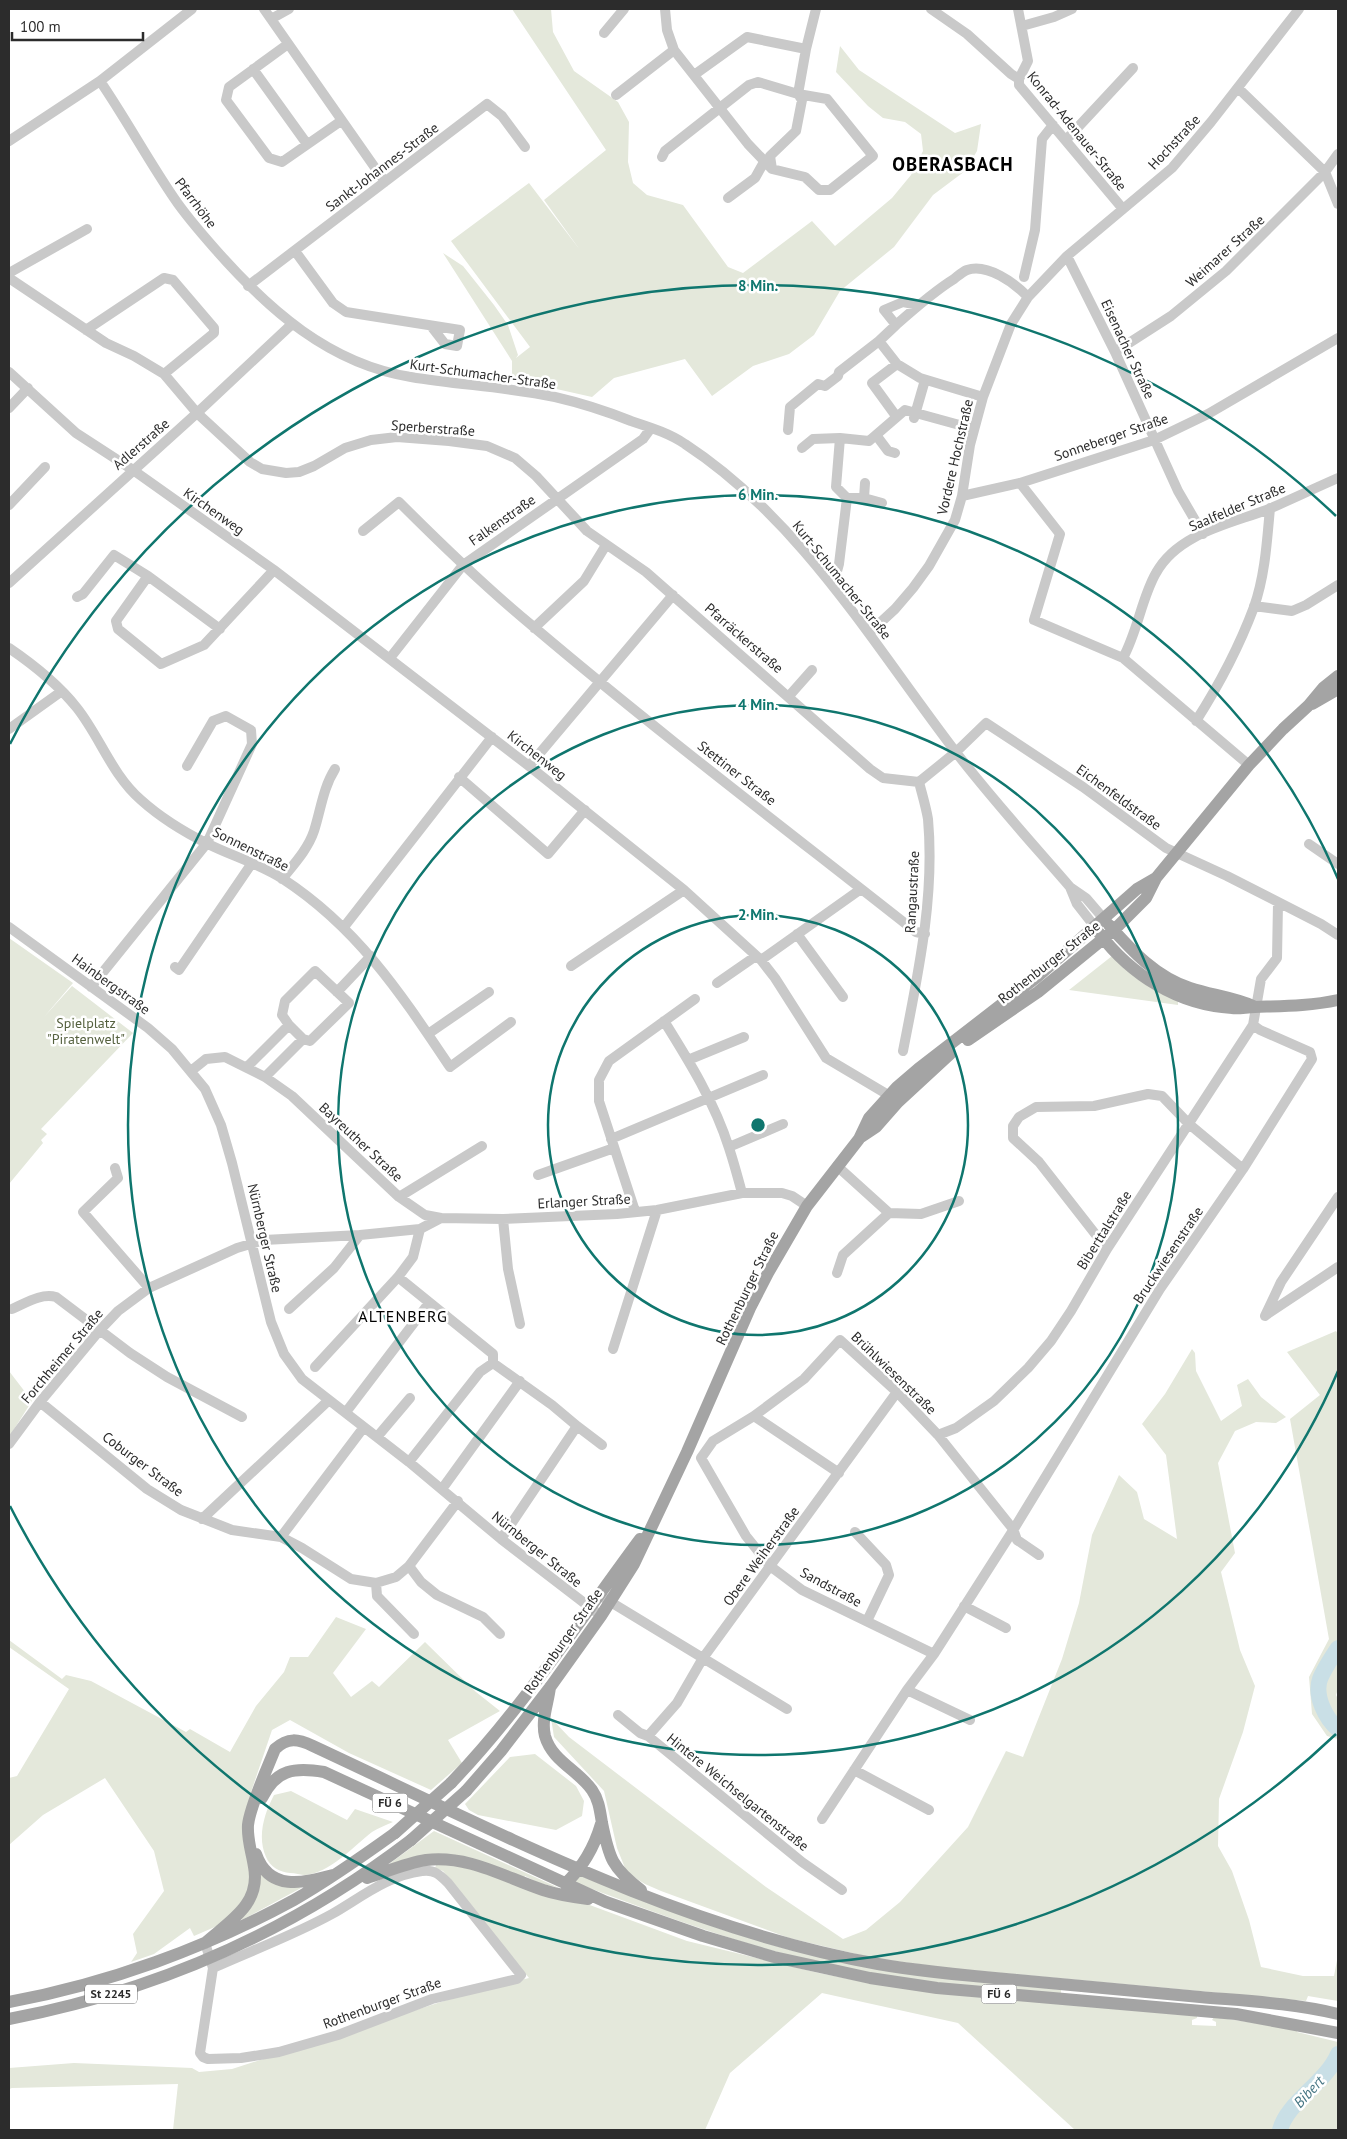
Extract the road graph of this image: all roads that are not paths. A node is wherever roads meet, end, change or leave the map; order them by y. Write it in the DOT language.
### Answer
graph roads {
  1 [pos="192,9"];
  2 [pos="264,9"];
  3 [pos="288,9"];
  4 [pos="624,9"];
  5 [pos="665,9"];
  6 [pos="816,9"];
  7 [pos="1018,9"];
  8 [pos="1072,9"];
  9 [pos="1299,9"];
  10 [pos="939,11"];
  11 [pos="271,19"];
  12 [pos="1022,26"];
  13 [pos="604,33"];
  14 [pos="288,44"];
  15 [pos="806,49"];
  16 [pos="674,50"];
  17 [pos="1133,68"];
  18 [pos="253,70"];
  19 [pos="694,75"];
  20 [pos="1019,79"];
  21 [pos="100,81"];
  22 [pos="1238,88"];
  23 [pos="798,94"];
  24 [pos="616,95"];
  25 [pos="720,107"];
  26 [pos="340,121"];
  27 [pos="1053,125"];
  28 [pos="1066,140"];
  29 [pos="9,141"];
  30 [pos="307,144"];
  31 [pos="525,147"];
  32 [pos="1338,154"];
  33 [pos="662,157"];
  34 [pos="768,165"];
  35 [pos="1325,172"];
  36 [pos="385,182"];
  37 [pos="728,198"];
  38 [pos="1338,204"];
  39 [pos="1123,209"];
  40 [pos="87,229"];
  41 [pos="295,251"];
  42 [pos="1068,256"];
  43 [pos="9,273"];
  44 [pos="1024,277"];
  45 [pos="9,278"];
  46 [pos="248,286"];
  47 [pos="1028,297"];
  48 [pos="919,305"];
  49 [pos="291,324"];
  50 [pos="431,326"];
  51 [pos="896,326"];
  52 [pos="86,330"];
  53 [pos="1338,338"];
  54 [pos="878,341"];
  55 [pos="1115,352"];
  56 [pos="897,364"];
  57 [pos="9,372"];
  58 [pos="164,374"];
  59 [pos="925,380"];
  60 [pos="28,388"];
  61 [pos="983,397"];
  62 [pos="9,408"];
  63 [pos="197,414"];
  64 [pos="896,416"];
  65 [pos="915,416"];
  66 [pos="651,428"];
  67 [pos="974,429"];
  68 [pos="788,430"];
  69 [pos="876,435"];
  70 [pos="840,438"];
  71 [pos="1154,440"];
  72 [pos="802,448"];
  73 [pos="895,453"];
  74 [pos="45,467"];
  75 [pos="133,470"];
  76 [pos="1338,478"];
  77 [pos="865,483"];
  78 [pos="1020,483"];
  79 [pos="962,496"];
  80 [pos="847,498"];
  81 [pos="864,498"];
  82 [pos="557,499"];
  83 [pos="882,503"];
  84 [pos="9,505"];
  85 [pos="1270,508"];
  86 [pos="363,531"];
  87 [pos="1203,534"];
  88 [pos="606,545"];
  89 [pos="463,564"];
  90 [pos="274,570"];
  91 [pos="148,576"];
  92 [pos="9,583"];
  93 [pos="1338,585"];
  94 [pos="833,586"];
  95 [pos="673,595"];
  96 [pos="77,597"];
  97 [pos="1254,606"];
  98 [pos="534,628"];
  99 [pos="220,629"];
  100 [pos="869,633"];
  101 [pos="9,648"];
  102 [pos="390,658"];
  103 [pos="1124,658"];
  104 [pos="812,670"];
  105 [pos="1338,676"];
  106 [pos="600,682"];
  107 [pos="1338,689"];
  108 [pos="62,691"];
  109 [pos="789,696"];
  110 [pos="1308,706"];
  111 [pos="1196,720"];
  112 [pos="9,729"];
  113 [pos="492,738"];
  114 [pos="956,752"];
  115 [pos="1249,765"];
  116 [pos="186,766"];
  117 [pos="528,766"];
  118 [pos="335,768"];
  119 [pos="459,777"];
  120 [pos="919,782"];
  121 [pos="584,810"];
  122 [pos="207,843"];
  123 [pos="1309,844"];
  124 [pos="1178,854"];
  125 [pos="252,863"];
  126 [pos="1338,864"];
  127 [pos="1156,878"];
  128 [pos="282,879"];
  129 [pos="860,889"];
  130 [pos="684,890"];
  131 [pos="1278,902"];
  132 [pos="1099,923"];
  133 [pos="9,927"];
  134 [pos="344,927"];
  135 [pos="1114,930"];
  136 [pos="797,934"];
  137 [pos="925,934"];
  138 [pos="1338,935"];
  139 [pos="1104,939"];
  140 [pos="371,956"];
  141 [pos="759,958"];
  142 [pos="572,966"];
  143 [pos="175,967"];
  144 [pos="717,983"];
  145 [pos="91,987"];
  146 [pos="337,992"];
  147 [pos="489,992"];
  148 [pos="843,997"];
  149 [pos="695,999"];
  150 [pos="1338,1000"];
  151 [pos="1256,1007"];
  152 [pos="664,1021"];
  153 [pos="511,1022"];
  154 [pos="289,1025"];
  155 [pos="1253,1025"];
  156 [pos="428,1034"];
  157 [pos="744,1037"];
  158 [pos="303,1039"];
  159 [pos="903,1051"];
  160 [pos="688,1060"];
  161 [pos="247,1067"];
  162 [pos="191,1071"];
  163 [pos="763,1075"];
  164 [pos="265,1077"];
  165 [pos="890,1096"];
  166 [pos="708,1098"];
  167 [pos="783,1124"];
  168 [pos="1189,1124"];
  169 [pos="859,1139"];
  170 [pos="612,1143"];
  171 [pos="482,1146"];
  172 [pos="729,1147"];
  173 [pos="837,1166"];
  174 [pos="115,1168"];
  175 [pos="1243,1169"];
  176 [pos="538,1175"];
  177 [pos="742,1193"];
  178 [pos="399,1197"];
  179 [pos="1338,1197"];
  180 [pos="959,1201"];
  181 [pos="808,1206"];
  182 [pos="657,1210"];
  183 [pos="635,1212"];
  184 [pos="889,1213"];
  185 [pos="441,1218"];
  186 [pos="503,1219"];
  187 [pos="420,1229"];
  188 [pos="360,1235"];
  189 [pos="252,1245"];
  190 [pos="1107,1249"];
  191 [pos="1338,1268"];
  192 [pos="837,1273"];
  193 [pos="398,1277"];
  194 [pos="1281,1282"];
  195 [pos="149,1288"];
  196 [pos="1300,1294"];
  197 [pos="429,1303"];
  198 [pos="12,1309"];
  199 [pos="290,1310"];
  200 [pos="520,1324"];
  201 [pos="98,1331"];
  202 [pos="613,1349"];
  203 [pos="493,1363"];
  204 [pos="315,1367"];
  205 [pos="520,1381"];
  206 [pos="897,1392"];
  207 [pos="410,1398"];
  208 [pos="328,1400"];
  209 [pos="40,1402"];
  210 [pos="346,1412"];
  211 [pos="754,1416"];
  212 [pos="242,1417"];
  213 [pos="578,1426"];
  214 [pos="364,1427"];
  215 [pos="938,1435"];
  216 [pos="377,1437"];
  217 [pos="713,1441"];
  218 [pos="9,1444"];
  219 [pos="602,1445"];
  220 [pos="409,1462"];
  221 [pos="839,1473"];
  222 [pos="442,1489"];
  223 [pos="458,1501"];
  224 [pos="202,1519"];
  225 [pos="1013,1529"];
  226 [pos="855,1532"];
  227 [pos="281,1537"];
  228 [pos="501,1539"];
  229 [pos="1038,1555"];
  230 [pos="409,1566"];
  231 [pos="770,1566"];
  232 [pos="376,1583"];
  233 [pos="605,1598"];
  234 [pos="964,1606"];
  235 [pos="590,1608"];
  236 [pos="600,1616"];
  237 [pos="867,1621"];
  238 [pos="1006,1628"];
  239 [pos="414,1634"];
  240 [pos="500,1634"];
  241 [pos="934,1654"];
  242 [pos="703,1658"];
  243 [pos="551,1686"];
  244 [pos="908,1690"];
  245 [pos="787,1709"];
  246 [pos="618,1715"];
  247 [pos="970,1720"];
  248 [pos="648,1736"];
  249 [pos="854,1770"];
  250 [pos="929,1810"];
  251 [pos="822,1819"];
  252 [pos="602,1822"];
  253 [pos="580,1870"];
  254 [pos="333,1875"];
  255 [pos="351,1884"];
  256 [pos="566,1884"];
  257 [pos="842,1890"];
  258 [pos="655,1900"];
  259 [pos="606,1902"];
  260 [pos="205,1943"];
  261 [pos="212,1963"];
  262 [pos="9,2002"];
  263 [pos="1338,2014"];
  264 [pos="9,2019"];
  265 [pos="1338,2032"];
  1 -- 21 [label="street"];
  2 -- 11 [label="street"];
  3 -- 11 [label="street"];
  4 -- 13 [label="street"];
  5 -- 16 [label="street"];
  6 -- 15 [label="street"];
  7 -- 12 [label="street"];
  8 -- 12 [label="street"];
  9 -- 22 [label="street, Hochstraße"];
  10 -- 20 [label="street, Konrad-Adenauer-Straße"];
  11 -- 14 [label="street"];
  12 -- 20 [label="street"];
  14 -- 18 [label="street"];
  14 -- 26 [label="street"];
  15 -- 19 [label="street"];
  15 -- 23 [label="street"];
  16 -- 19 [label="street"];
  16 -- 24 [label="street"];
  17 -- 28 [label="street"];
  18 -- 30 [label="street"];
  18 -- 30 [label="street"];
  19 -- 25 [label="street"];
  20 -- 27 [label="street, Konrad-Adenauer-Straße"];
  21 -- 29 [label="street"];
  21 -- 46 [label="street, Pfarrhöhe"];
  22 -- 35 [label="street"];
  22 -- 39 [label="street, Hochstraße"];
  23 -- 25 [label="street"];
  23 -- 34 [label="street"];
  23 -- 34 [label="street"];
  25 -- 33 [label="street"];
  25 -- 34 [label="street"];
  26 -- 30 [label="street"];
  26 -- 36 [label="street"];
  27 -- 28 [label="street, Konrad-Adenauer-Straße"];
  27 -- 44 [label="street"];
  28 -- 39 [label="street, Konrad-Adenauer-Straße"];
  31 -- 36 [label="street, Sankt-Johannes-Straße"];
  32 -- 35 [label="street, Weimarer Straße"];
  34 -- 37 [label="street"];
  35 -- 38 [label="street"];
  35 -- 55 [label="street, Weimarer Straße"];
  36 -- 41 [label="street, Sankt-Johannes-Straße"];
  39 -- 42 [label="street, Hochstraße"];
  40 -- 43 [label="street"];
  41 -- 46 [label="street, Sankt-Johannes-Straße"];
  41 -- 50 [label="street"];
  42 -- 47 [label="street, Hochstraße"];
  42 -- 55 [label="street, Eisenacher Straße"];
  45 -- 52 [label="street, Sperberstraße"];
  46 -- 49 [label="street, Pfarrhöhe"];
  47 -- 48 [label="street"];
  47 -- 61 [label="street, Vordere Hochstraße"];
  48 -- 51 [label="street"];
  48 -- 51 [label="street"];
  49 -- 63 [label="street, Adlerstraße"];
  49 -- 66 [label="street, Kurt-Schumacher-Straße"];
  51 -- 54 [label="street"];
  52 -- 58 [label="street, Sperberstraße"];
  52 -- 58 [label="street"];
  53 -- 71 [label="street, Sonneberger Straße"];
  54 -- 56 [label="street"];
  54 -- 68 [label="street"];
  55 -- 71 [label="street, Eisenacher Straße"];
  56 -- 59 [label="street"];
  56 -- 64 [label="street"];
  57 -- 60 [label="street, Kirchenweg"];
  58 -- 63 [label="street, Sperberstraße"];
  59 -- 61 [label="street"];
  59 -- 65 [label="street"];
  60 -- 62 [label="street"];
  60 -- 75 [label="street, Kirchenweg"];
  61 -- 67 [label="street, Vordere Hochstraße"];
  63 -- 75 [label="street, Adlerstraße"];
  63 -- 82 [label="street, Sperberstraße"];
  64 -- 65 [label="street"];
  64 -- 69 [label="street"];
  65 -- 67 [label="street"];
  66 -- 82 [label="street, Falkenstraße"];
  66 -- 94 [label="street, Kurt-Schumacher-Straße"];
  67 -- 79 [label="street, Vordere Hochstraße"];
  69 -- 70 [label="street"];
  69 -- 73 [label="street"];
  70 -- 72 [label="street"];
  70 -- 80 [label="street"];
  71 -- 78 [label="street, Sonneberger Straße"];
  71 -- 87 [label="street, Eisenacher Straße"];
  74 -- 84 [label="street"];
  75 -- 90 [label="street, Kirchenweg"];
  75 -- 92 [label="street, Adlerstraße"];
  76 -- 85 [label="street, Saalfelder Straße"];
  77 -- 81 [label="street"];
  78 -- 79 [label="street, Sonneberger Straße"];
  78 -- 103 [label="street"];
  79 -- 100 [label="street, Vordere Hochstraße"];
  80 -- 81 [label="street"];
  80 -- 94 [label="street"];
  81 -- 83 [label="street"];
  82 -- 88 [label="street, Pfarräckerstraße"];
  82 -- 89 [label="street, Falkenstraße"];
  85 -- 87 [label="street, Saalfelder Straße"];
  85 -- 97 [label="street"];
  86 -- 89 [label="street, Stettiner Straße"];
  87 -- 103 [label="street, Saalfelder Straße"];
  88 -- 95 [label="street, Pfarräckerstraße"];
  88 -- 98 [label="street"];
  89 -- 98 [label="street, Stettiner Straße"];
  89 -- 102 [label="street, Falkenstraße"];
  90 -- 99 [label="street"];
  90 -- 102 [label="street, Kirchenweg"];
  91 -- 96 [label="street"];
  91 -- 99 [label="street"];
  91 -- 99 [label="street"];
  93 -- 97 [label="street"];
  94 -- 100 [label="street, Kurt-Schumacher-Straße"];
  95 -- 106 [label="street"];
  95 -- 109 [label="street, Pfarräckerstraße"];
  97 -- 111 [label="street"];
  98 -- 106 [label="street, Stettiner Straße"];
  100 -- 114 [label="street, Kurt-Schumacher-Straße"];
  101 -- 108 [label="street, Sonnenstraße"];
  102 -- 113 [label="street, Kirchenweg"];
  103 -- 111 [label="street"];
  104 -- 109 [label="street"];
  105 -- 110 [label="main road, Rothenburger Straße / St 2245"];
  106 -- 117 [label="street"];
  106 -- 129 [label="street, Stettiner Straße"];
  107 -- 110 [label="main road, Rothenburger Straße / St 2245"];
  108 -- 112 [label="street"];
  108 -- 122 [label="street, Sonnenstraße"];
  109 -- 120 [label="street, Pfarräckerstraße"];
  110 -- 115 [label="main road, Rothenburger Straße / St 2245"];
  111 -- 115 [label="street"];
  113 -- 117 [label="street, Kirchenweg"];
  113 -- 119 [label="street"];
  114 -- 120 [label="street"];
  114 -- 124 [label="street, Eichenfeldstraße"];
  114 -- 132 [label="street, Kurt-Schumacher-Straße"];
  115 -- 124 [label="main road, Rothenburger Straße / St 2245"];
  116 -- 122 [label="street"];
  117 -- 121 [label="street, Kirchenweg"];
  118 -- 128 [label="street"];
  119 -- 121 [label="street"];
  119 -- 134 [label="street"];
  120 -- 137 [label="street, Rangaustraße"];
  121 -- 130 [label="street, Kirchenweg"];
  122 -- 125 [label="street, Sonnenstraße"];
  122 -- 145 [label="street"];
  123 -- 126 [label="street"];
  124 -- 127 [label="main road, Rothenburger Straße / St 2245"];
  124 -- 131 [label="street, Eichenfeldstraße"];
  125 -- 128 [label="street, Sonnenstraße"];
  125 -- 143 [label="street"];
  127 -- 132 [label="main road, Rothenburger Straße / St 2245"];
  127 -- 135 [label="main road, Rothenburger Straße / St 2245"];
  128 -- 134 [label="street, Sonnenstraße"];
  129 -- 136 [label="street"];
  129 -- 137 [label="street, Stettiner Straße"];
  130 -- 141 [label="street, Kirchenweg"];
  130 -- 142 [label="street"];
  131 -- 138 [label="street, Eichenfeldstraße"];
  131 -- 151 [label="street"];
  132 -- 135 [label="main road"];
  132 -- 139 [label="main road"];
  132 -- 165 [label="main road, Rothenburger Straße / St 2245"];
  133 -- 145 [label="street, Hainbergstraße"];
  134 -- 140 [label="street, Sonnenstraße"];
  135 -- 139 [label="main road, Rothenburger Straße / St 2245"];
  135 -- 151 [label="main road"];
  136 -- 141 [label="street"];
  136 -- 148 [label="street"];
  137 -- 159 [label="street, Rangaustraße"];
  139 -- 151 [label="main road"];
  139 -- 169 [label="main road, Rothenburger Straße / St 2245"];
  140 -- 146 [label="street"];
  140 -- 156 [label="street, Sonnenstraße"];
  141 -- 144 [label="street"];
  141 -- 165 [label="street, Kirchenweg"];
  145 -- 162 [label="street, Hainbergstraße"];
  146 -- 154 [label="street"];
  146 -- 158 [label="street"];
  147 -- 156 [label="street"];
  149 -- 152 [label="street"];
  150 -- 151 [label="main road"];
  151 -- 155 [label="street, Biberttalstraße"];
  152 -- 160 [label="street"];
  152 -- 170 [label="street"];
  153 -- 156 [label="street, Sonnenstraße"];
  154 -- 158 [label="street"];
  154 -- 161 [label="street"];
  155 -- 168 [label="street, Biberttalstraße"];
  155 -- 175 [label="street, Bruckwiesenstraße"];
  157 -- 160 [label="street"];
  158 -- 164 [label="street"];
  160 -- 166 [label="street"];
  161 -- 162 [label="street, Bayreuther Straße"];
  161 -- 164 [label="street, Bayreuther Straße"];
  162 -- 189 [label="street, Nürnberger Straße"];
  163 -- 166 [label="street"];
  164 -- 178 [label="street, Bayreuther Straße"];
  165 -- 169 [label="main road, Rothenburger Straße / St 2245"];
  166 -- 170 [label="street"];
  166 -- 172 [label="street"];
  167 -- 172 [label="street"];
  168 -- 175 [label="street"];
  168 -- 190 [label="street, Biberttalstraße"];
  168 -- 190 [label="street"];
  169 -- 173 [label="main road, Rothenburger Straße / St 2245"];
  170 -- 176 [label="street"];
  170 -- 183 [label="street"];
  171 -- 178 [label="street"];
  172 -- 177 [label="street"];
  173 -- 181 [label="main road, Rothenburger Straße / St 2245"];
  173 -- 184 [label="street"];
  174 -- 195 [label="street"];
  175 -- 225 [label="street, Bruckwiesenstraße"];
  177 -- 181 [label="street, Erlanger Straße"];
  177 -- 182 [label="street, Erlanger Straße"];
  178 -- 185 [label="street, Bayreuther Straße"];
  179 -- 194 [label="street"];
  180 -- 184 [label="street"];
  181 -- 233 [label="main road, Rothenburger Straße / St 2245"];
  182 -- 183 [label="street, Erlanger Straße"];
  182 -- 202 [label="street"];
  183 -- 186 [label="street, Erlanger Straße"];
  184 -- 192 [label="street"];
  185 -- 186 [label="street, Erlanger Straße"];
  185 -- 187 [label="street, Erlanger Straße"];
  186 -- 200 [label="street"];
  187 -- 188 [label="street, Erlanger Straße"];
  187 -- 193 [label="street"];
  188 -- 189 [label="street, Erlanger Straße"];
  188 -- 199 [label="street"];
  189 -- 195 [label="street, Forchheimer Straße"];
  189 -- 208 [label="street, Nürnberger Straße"];
  190 -- 215 [label="street, Biberttalstraße"];
  191 -- 196 [label="street"];
  193 -- 197 [label="street"];
  193 -- 204 [label="street"];
  194 -- 196 [label="street"];
  194 -- 196 [label="street"];
  195 -- 201 [label="street, Forchheimer Straße"];
  197 -- 203 [label="street"];
  197 -- 210 [label="street"];
  198 -- 201 [label="street"];
  201 -- 209 [label="street, Forchheimer Straße"];
  201 -- 212 [label="street"];
  203 -- 205 [label="street"];
  203 -- 220 [label="street"];
  205 -- 213 [label="street"];
  205 -- 222 [label="street"];
  206 -- 211 [label="street, Brühlwiesenstraße"];
  206 -- 215 [label="street, Brühlwiesenstraße"];
  206 -- 221 [label="street, Obere Weiherstraße"];
  207 -- 216 [label="street"];
  208 -- 210 [label="street, Nürnberger Straße"];
  208 -- 224 [label="street"];
  209 -- 218 [label="street, Forchheimer Straße"];
  209 -- 224 [label="street, Coburger Straße"];
  210 -- 214 [label="street, Nürnberger Straße"];
  211 -- 217 [label="street, Brühlwiesenstraße"];
  211 -- 221 [label="street"];
  213 -- 219 [label="street"];
  213 -- 228 [label="street"];
  214 -- 216 [label="street, Nürnberger Straße"];
  214 -- 227 [label="street"];
  215 -- 225 [label="street, Brühlwiesenstraße"];
  216 -- 220 [label="street, Nürnberger Straße"];
  217 -- 231 [label="street, Sandstraße"];
  220 -- 222 [label="street, Nürnberger Straße"];
  221 -- 231 [label="street, Obere Weiherstraße"];
  222 -- 223 [label="street, Nürnberger Straße"];
  223 -- 228 [label="street, Nürnberger Straße"];
  223 -- 230 [label="street"];
  224 -- 227 [label="street, Coburger Straße"];
  225 -- 229 [label="street"];
  225 -- 234 [label="street, Bruckwiesenstraße"];
  226 -- 237 [label="street"];
  227 -- 232 [label="street, Coburger Straße"];
  228 -- 235 [label="street, Nürnberger Straße"];
  230 -- 232 [label="street"];
  230 -- 240 [label="street"];
  231 -- 237 [label="street, Sandstraße"];
  231 -- 242 [label="street, Obere Weiherstraße"];
  232 -- 239 [label="street"];
  233 -- 235 [label="main road, Rothenburger Straße / St 2245"];
  233 -- 236 [label="main road, Rothenburger Straße / St 2245"];
  233 -- 242 [label="street"];
  234 -- 238 [label="street"];
  234 -- 241 [label="street, Bruckwiesenstraße"];
  235 -- 236 [label="street, Nürnberger Straße"];
  235 -- 254 [label="main road, Rothenburger Straße / St 2245, bridge"];
  236 -- 243 [label="main road, Rothenburger Straße / St 2245"];
  237 -- 241 [label="street, Sandstraße"];
  241 -- 244 [label="street, Bruckwiesenstraße"];
  242 -- 245 [label="street"];
  242 -- 248 [label="street, Obere Weiherstraße"];
  243 -- 252 [label="main road"];
  243 -- 255 [label="main road, Rothenburger Straße / St 2245, bridge"];
  244 -- 247 [label="street"];
  244 -- 249 [label="street, Bruckwiesenstraße"];
  246 -- 248 [label="street, Hintere Weichselgartenstraße"];
  248 -- 257 [label="street, Hintere Weichselgartenstraße"];
  249 -- 250 [label="street"];
  249 -- 251 [label="street, Bruckwiesenstraße"];
  252 -- 253 [label="main road"];
  252 -- 258 [label="main road"];
  253 -- 256 [label="main road"];
  253 -- 258 [label="main road, FÜ 6"];
  253 -- 260 [label="main road, FÜ 6"];
  254 -- 256 [label="main road, FÜ 6"];
  254 -- 260 [label="main road, Rothenburger Straße / St 2245"];
  255 -- 259 [label="main road"];
  255 -- 261 [label="main road, Rothenburger Straße / St 2245"];
  256 -- 259 [label="main road, FÜ 6"];
  258 -- 263 [label="main road, FÜ 6"];
  259 -- 265 [label="main road, FÜ 6"];
  260 -- 261 [label="street, Rothenburger Straße"];
  260 -- 262 [label="main road, Rothenburger Straße / St 2245"];
  261 -- 261 [label="street, Rothenburger Straße"];
  261 -- 264 [label="main road, Rothenburger Straße / St 2245"];
}
